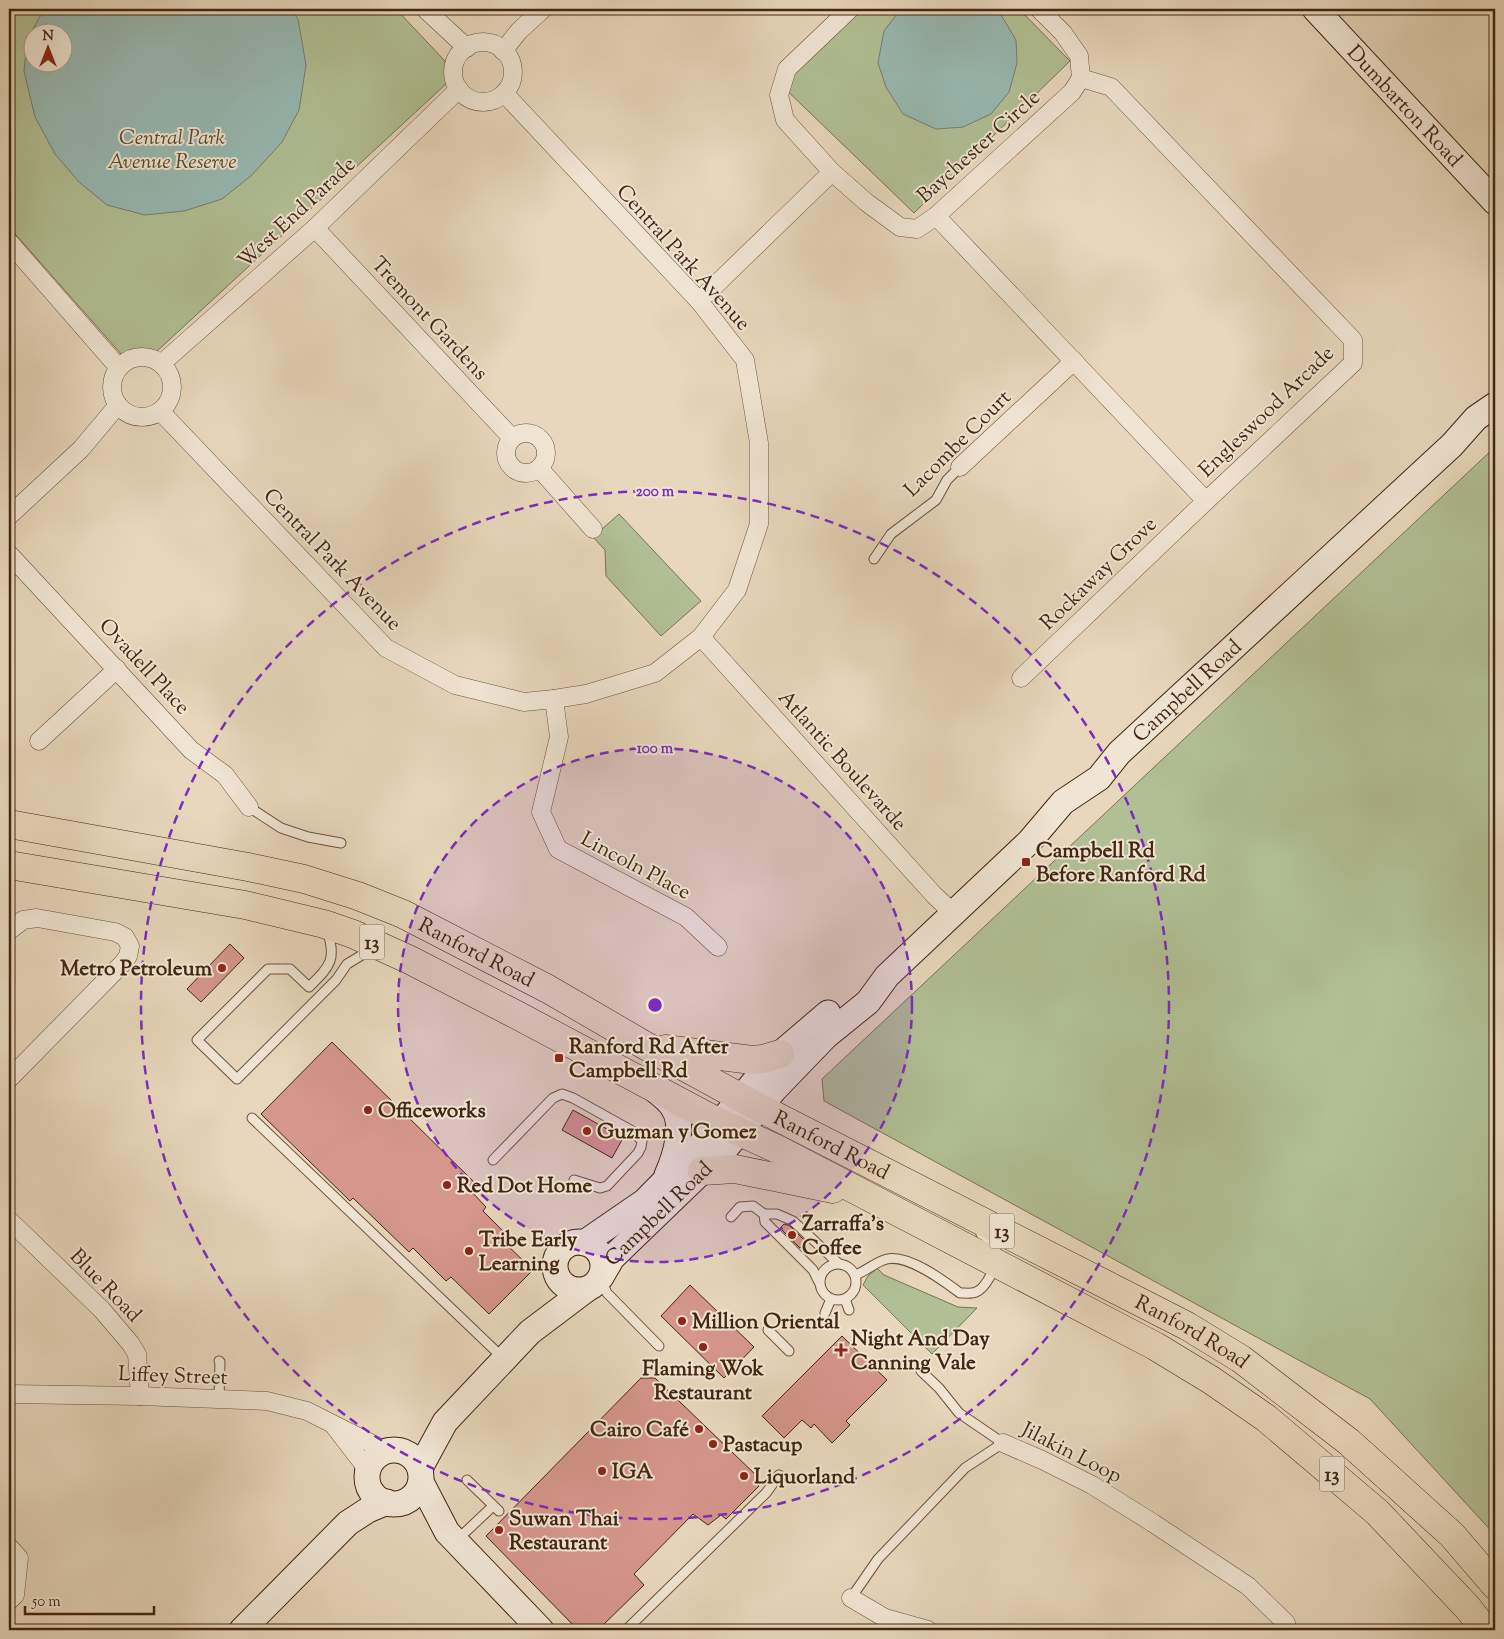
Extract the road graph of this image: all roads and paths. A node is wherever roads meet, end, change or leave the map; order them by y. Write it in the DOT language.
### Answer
graph roads {
  1 [pos="426,9"];
  2 [pos="543,9"];
  3 [pos="850,9"];
  4 [pos="1039,9"];
  5 [pos="1315,9"];
  6 [pos="466,48"];
  7 [pos="503,51"];
  8 [pos="1081,78"];
  9 [pos="459,89"];
  10 [pos="504,93"];
  11 [pos="832,172"];
  12 [pos="1495,202"];
  13 [pos="936,216"];
  14 [pos="315,228"];
  15 [pos="9,242"];
  16 [pos="699,301"];
  17 [pos="1074,362"];
  18 [pos="161,364"];
  19 [pos="119,368"];
  20 [pos="118,404"];
  21 [pos="1495,405"];
  22 [pos="160,411"];
  23 [pos="512,438"];
  24 [pos="960,467"];
  25 [pos="539,468"];
  26 [pos="1206,501"];
  27 [pos="9,516"];
  28 [pos="593,529"];
  29 [pos="9,554"];
  30 [pos="874,559"];
  31 [pos="701,637"];
  32 [pos="117,669"];
  33 [pos="1021,678"];
  34 [pos="554,700"];
  35 [pos="39,741"];
  36 [pos="249,807"];
  37 [pos="9,824"];
  38 [pos="341,843"];
  39 [pos="9,865"];
  40 [pos="953,912"];
  41 [pos="324,924"];
  42 [pos="9,931"];
  43 [pos="379,945"];
  44 [pos="718,947"];
  45 [pos="883,980"];
  46 [pos="646,1046"];
  47 [pos="780,1054"];
  48 [pos="9,1079"];
  49 [pos="649,1085"];
  50 [pos="751,1102"];
  51 [pos="252,1118"];
  52 [pos="730,1128"];
  53 [pos="493,1160"];
  54 [pos="702,1171"];
  55 [pos="574,1180"];
  56 [pos="664,1182"];
  57 [pos="866,1197"];
  58 [pos="764,1214"];
  59 [pos="731,1217"];
  60 [pos="9,1220"];
  61 [pos="969,1227"];
  62 [pos="584,1243"];
  63 [pos="838,1263"];
  64 [pos="996,1264"];
  65 [pos="556,1271"];
  66 [pos="855,1275"];
  67 [pos="819,1282"];
  68 [pos="597,1285"];
  69 [pos="831,1299"];
  70 [pos="845,1299"];
  71 [pos="849,1310"];
  72 [pos="825,1313"];
  73 [pos="768,1330"];
  74 [pos="530,1332"];
  75 [pos="659,1346"];
  76 [pos="789,1351"];
  77 [pos="504,1359"];
  78 [pos="219,1361"];
  79 [pos="921,1371"];
  80 [pos="9,1394"];
  81 [pos="140,1396"];
  82 [pos="219,1399"];
  83 [pos="445,1422"];
  84 [pos="332,1423"];
  85 [pos="1003,1443"];
  86 [pos="390,1450"];
  87 [pos="368,1474"];
  88 [pos="420,1475"];
  89 [pos="779,1475"];
  90 [pos="467,1480"];
  91 [pos="394,1502"];
  92 [pos="348,1523"];
  93 [pos="451,1537"];
  94 [pos="9,1547"];
  95 [pos="1495,1584"];
  96 [pos="851,1598"];
  97 [pos="9,1601"];
  98 [pos="538,1629"];
  99 [pos="242,1630"];
  100 [pos="626,1630"];
  101 [pos="928,1630"];
  102 [pos="1287,1630"];
  103 [pos="1485,1630"];
  1 -- 6 [label="street"];
  2 -- 7 [label="street"];
  3 -- 11 [label="street, Baychester Circle"];
  4 -- 8 [label="street"];
  5 -- 12 [label="street, Dumbarton Road"];
  6 -- 7 [label="street"];
  6 -- 9 [label="street"];
  7 -- 10 [label="street"];
  8 -- 13 [label="street, Baychester Circle"];
  8 -- 26 [label="street, Engleswood Arcade"];
  9 -- 10 [label="street"];
  9 -- 14 [label="street, West End Parade"];
  10 -- 16 [label="street, Central Park Avenue"];
  11 -- 13 [label="street, Baychester Circle"];
  11 -- 16 [label="street"];
  13 -- 17 [label="street, Engleswood Arcade"];
  14 -- 18 [label="street, West End Parade"];
  14 -- 23 [label="street, Tremont Gardens"];
  15 -- 19 [label="street"];
  16 -- 31 [label="street, Central Park Avenue"];
  17 -- 24 [label="street, Lacombe Court"];
  17 -- 26 [label="street, Engleswood Arcade"];
  18 -- 19 [label="street"];
  18 -- 22 [label="street"];
  19 -- 20 [label="street"];
  20 -- 22 [label="street"];
  20 -- 27 [label="street"];
  21 -- 40 [label="street, Campbell Road"];
  22 -- 34 [label="street, Central Park Avenue"];
  23 -- 25 [label="street"];
  23 -- 25 [label="street"];
  24 -- 30 [label="lane, Lacombe Court"];
  25 -- 28 [label="street"];
  26 -- 33 [label="street, Rockaway Grove"];
  29 -- 32 [label="street, Ovadell Place"];
  31 -- 34 [label="street, Central Park Avenue"];
  31 -- 40 [label="street, Atlantic Boulevarde"];
  32 -- 35 [label="street"];
  32 -- 36 [label="street, Ovadell Place"];
  34 -- 44 [label="street, Lincoln Place"];
  36 -- 38 [label="lane"];
  37 -- 46 [label="main road, Ranford Road / 13"];
  39 -- 41 [label="main road, Ranford Road / 13"];
  40 -- 45 [label="street, Campbell Road"];
  41 -- 43 [label="main road, Ranford Road / 13"];
  41 -- 43 [label="lane"];
  42 -- 48 [label="street"];
  43 -- 49 [label="main road, Ranford Road / 13"];
  45 -- 47 [label="street, Campbell Road"];
  45 -- 50 [label="street, Campbell Road"];
  46 -- 47 [label="main road"];
  46 -- 50 [label="main road, Ranford Road / 13"];
  47 -- 50 [label="street, Campbell Road"];
  49 -- 52 [label="main road, Ranford Road / 13"];
  49 -- 56 [label="street, Campbell Road"];
  50 -- 52 [label="street, Campbell Road"];
  50 -- 95 [label="main road, Ranford Road / 13"];
  51 -- 77 [label="lane"];
  52 -- 54 [label="street, Campbell Road"];
  52 -- 56 [label="street, Campbell Road"];
  52 -- 57 [label="main road, Ranford Road / 13"];
  53 -- 55 [label="lane"];
  54 -- 57 [label="main road"];
  54 -- 68 [label="street, Campbell Road"];
  56 -- 62 [label="street, Campbell Road"];
  57 -- 64 [label="main road, Ranford Road / 13"];
  58 -- 59 [label="lane"];
  58 -- 63 [label="lane"];
  58 -- 67 [label="lane"];
  60 -- 81 [label="street, Blue Road"];
  61 -- 64 [label="lane"];
  62 -- 65 [label="street"];
  62 -- 68 [label="street"];
  63 -- 66 [label="lane"];
  63 -- 67 [label="lane"];
  64 -- 66 [label="lane"];
  64 -- 103 [label="main road, Ranford Road / 13"];
  65 -- 68 [label="street"];
  65 -- 74 [label="street, Campbell Road"];
  66 -- 70 [label="lane"];
  67 -- 69 [label="lane"];
  68 -- 74 [label="street, Campbell Road"];
  68 -- 75 [label="lane"];
  69 -- 70 [label="lane"];
  69 -- 72 [label="lane"];
  70 -- 71 [label="lane"];
  73 -- 76 [label="lane"];
  74 -- 77 [label="street, Campbell Road"];
  77 -- 83 [label="street, Campbell Road"];
  78 -- 82 [label="lane"];
  79 -- 85 [label="lane"];
  80 -- 81 [label="street, Liffey Street"];
  81 -- 82 [label="street, Liffey Street"];
  82 -- 84 [label="street, Liffey Street"];
  83 -- 86 [label="street, Campbell Road"];
  83 -- 88 [label="street, Campbell Road"];
  84 -- 86 [label="street, Liffey Street"];
  84 -- 87 [label="street, Liffey Street"];
  85 -- 96 [label="lane, Jilakin Loop"];
  85 -- 102 [label="street, Jilakin Loop"];
  86 -- 87 [label="street, Campbell Road"];
  86 -- 88 [label="street"];
  87 -- 91 [label="street"];
  87 -- 92 [label="street, Campbell Road"];
  88 -- 91 [label="street, Campbell Road"];
  88 -- 93 [label="street"];
  89 -- 100 [label="lane"];
  90 -- 93 [label="lane"];
  91 -- 92 [label="street, Campbell Road"];
  91 -- 93 [label="street"];
  92 -- 99 [label="street, Campbell Road"];
  93 -- 98 [label="street"];
  94 -- 97 [label="street"];
  96 -- 101 [label="street, Jilakin Loop"];
}
